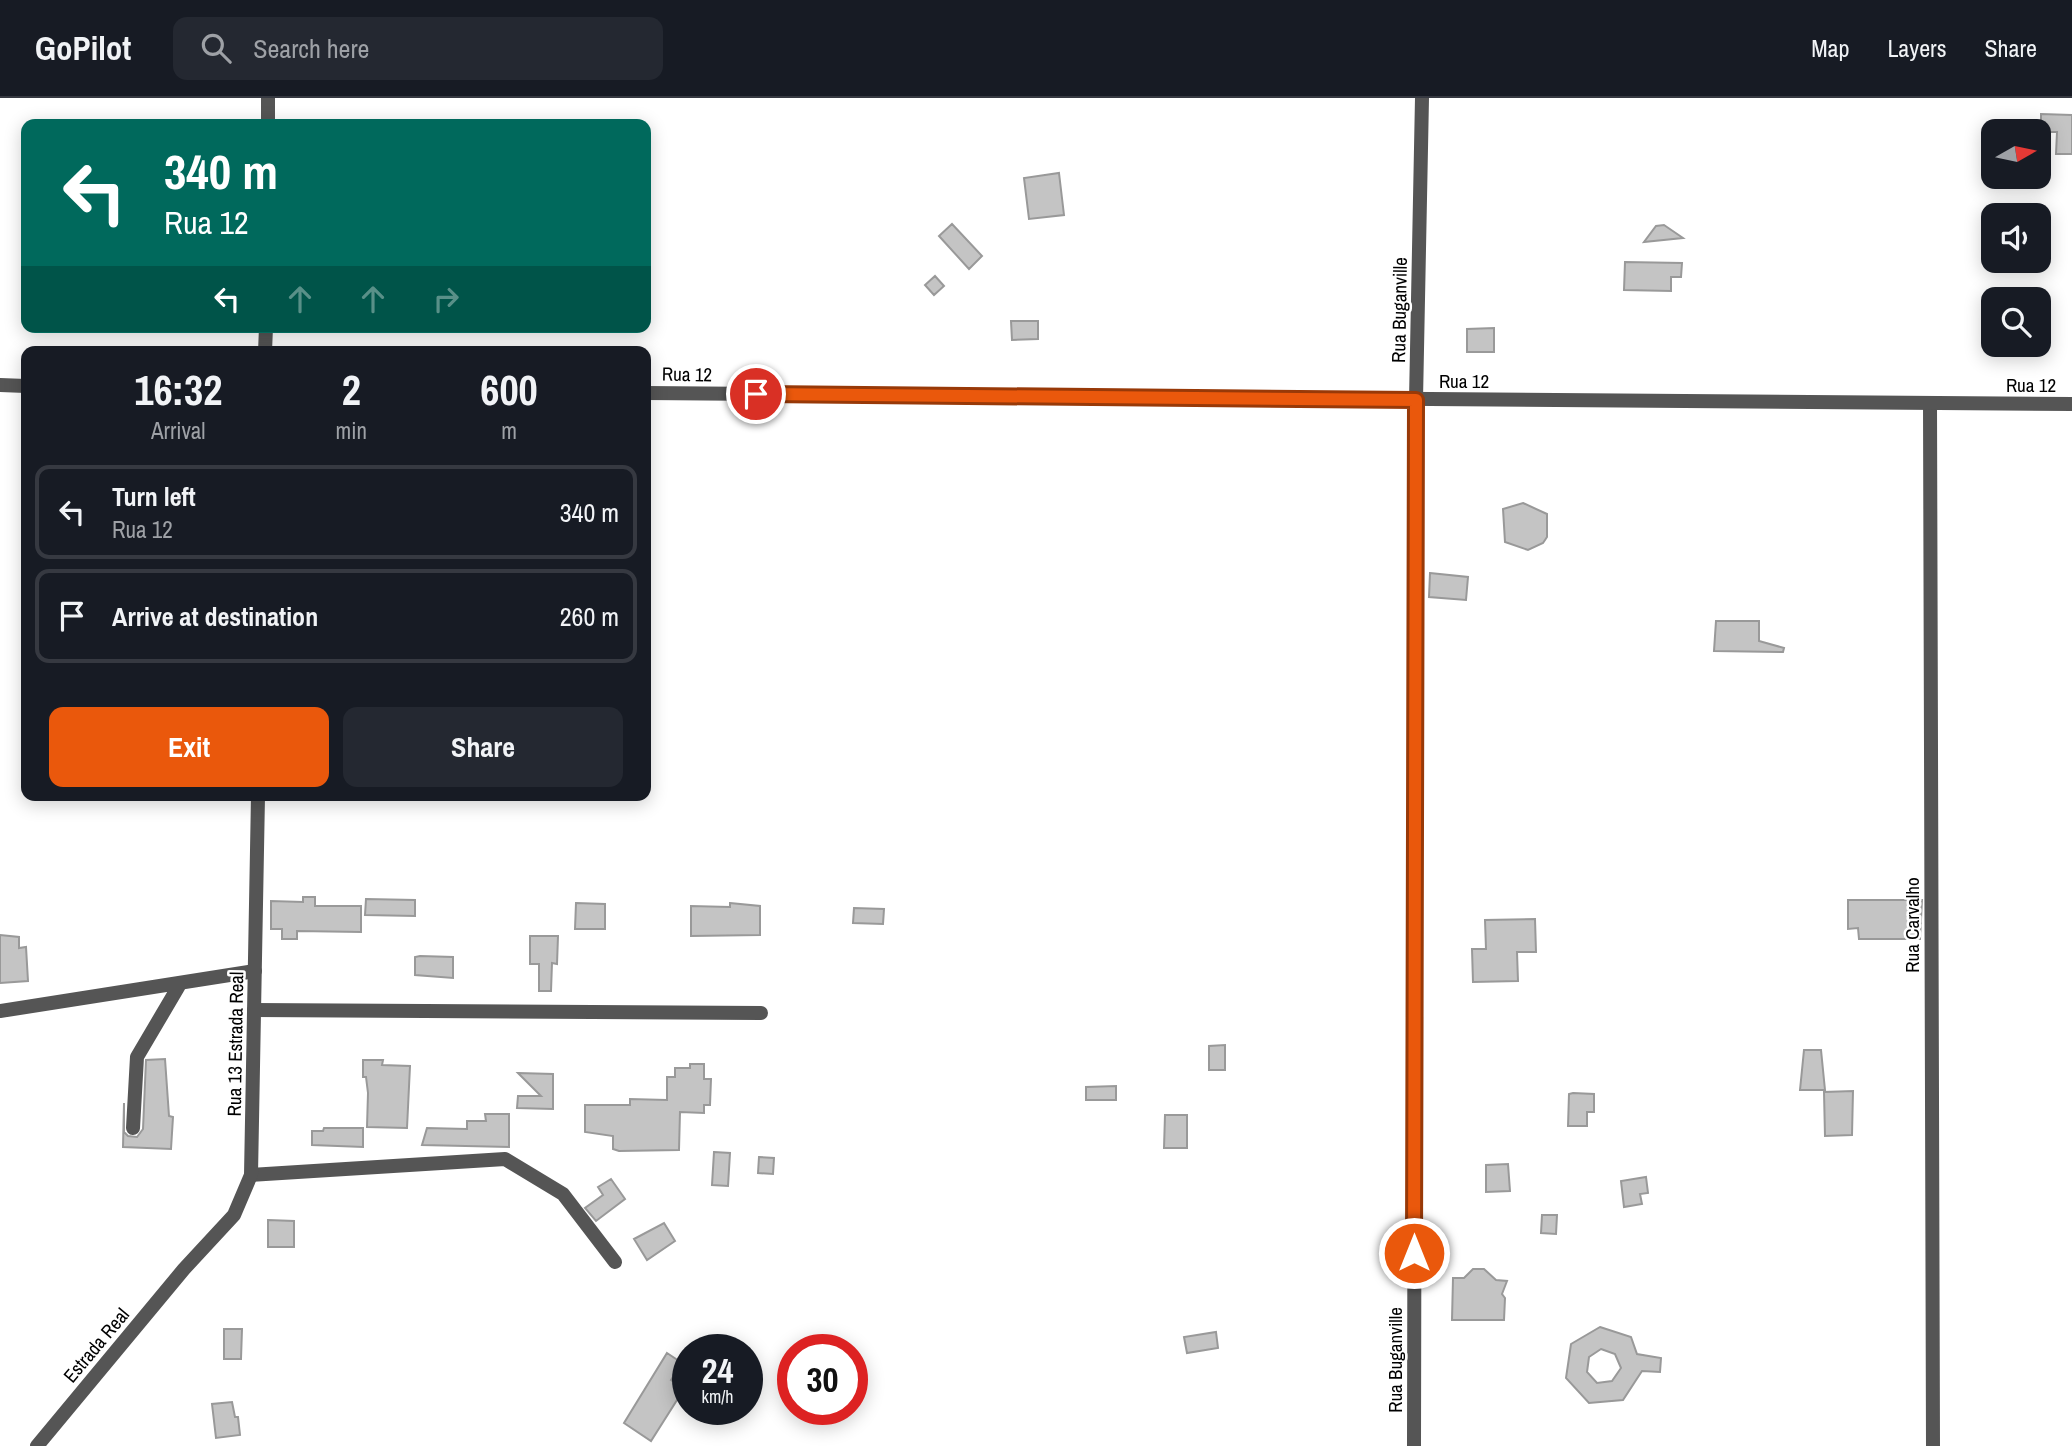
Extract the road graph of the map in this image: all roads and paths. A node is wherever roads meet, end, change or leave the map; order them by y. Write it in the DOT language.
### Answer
graph roads {
  1 [pos="268,98"];
  2 [pos="1422,98"];
  3 [pos="268,119"];
  4 [pos="0,385"];
  5 [pos="21,386"];
  6 [pos="651,393"];
  7 [pos="1416,400"];
  8 [pos="1930,403"];
  9 [pos="2072,404"];
  10 [pos="258,801"];
  11 [pos="255,971"];
  12 [pos="180,984"];
  13 [pos="254,1010"];
  14 [pos="0,1011"];
  15 [pos="761,1013"];
  16 [pos="133,1128"];
  17 [pos="251,1175"];
  18 [pos="615,1262"];
  19 [pos="184,1269"];
  20 [pos="37,1446"];
  21 [pos="1413,1446"];
  22 [pos="1933,1446"];
  1 -- 3 [label="street"];
  2 -- 7 [label="street, Rua Buganville"];
  4 -- 5 [label="street"];
  6 -- 7 [label="street, Rua 12"];
  7 -- 8 [label="street, Rua 12"];
  7 -- 21 [label="street, Rua Buganville"];
  8 -- 9 [label="street, Rua 12"];
  8 -- 22 [label="street, Rua Carvalho"];
  10 -- 11 [label="street, Rua 13 Estrada Real"];
  11 -- 12 [label="street"];
  11 -- 13 [label="street, Rua 13 Estrada Real"];
  12 -- 14 [label="street"];
  12 -- 16 [label="street"];
  13 -- 15 [label="street"];
  13 -- 17 [label="street, Rua 13 Estrada Real"];
  17 -- 18 [label="street"];
  17 -- 19 [label="street, Rua 13 Estrada Real"];
  19 -- 20 [label="street, Estrada Real"];
}
